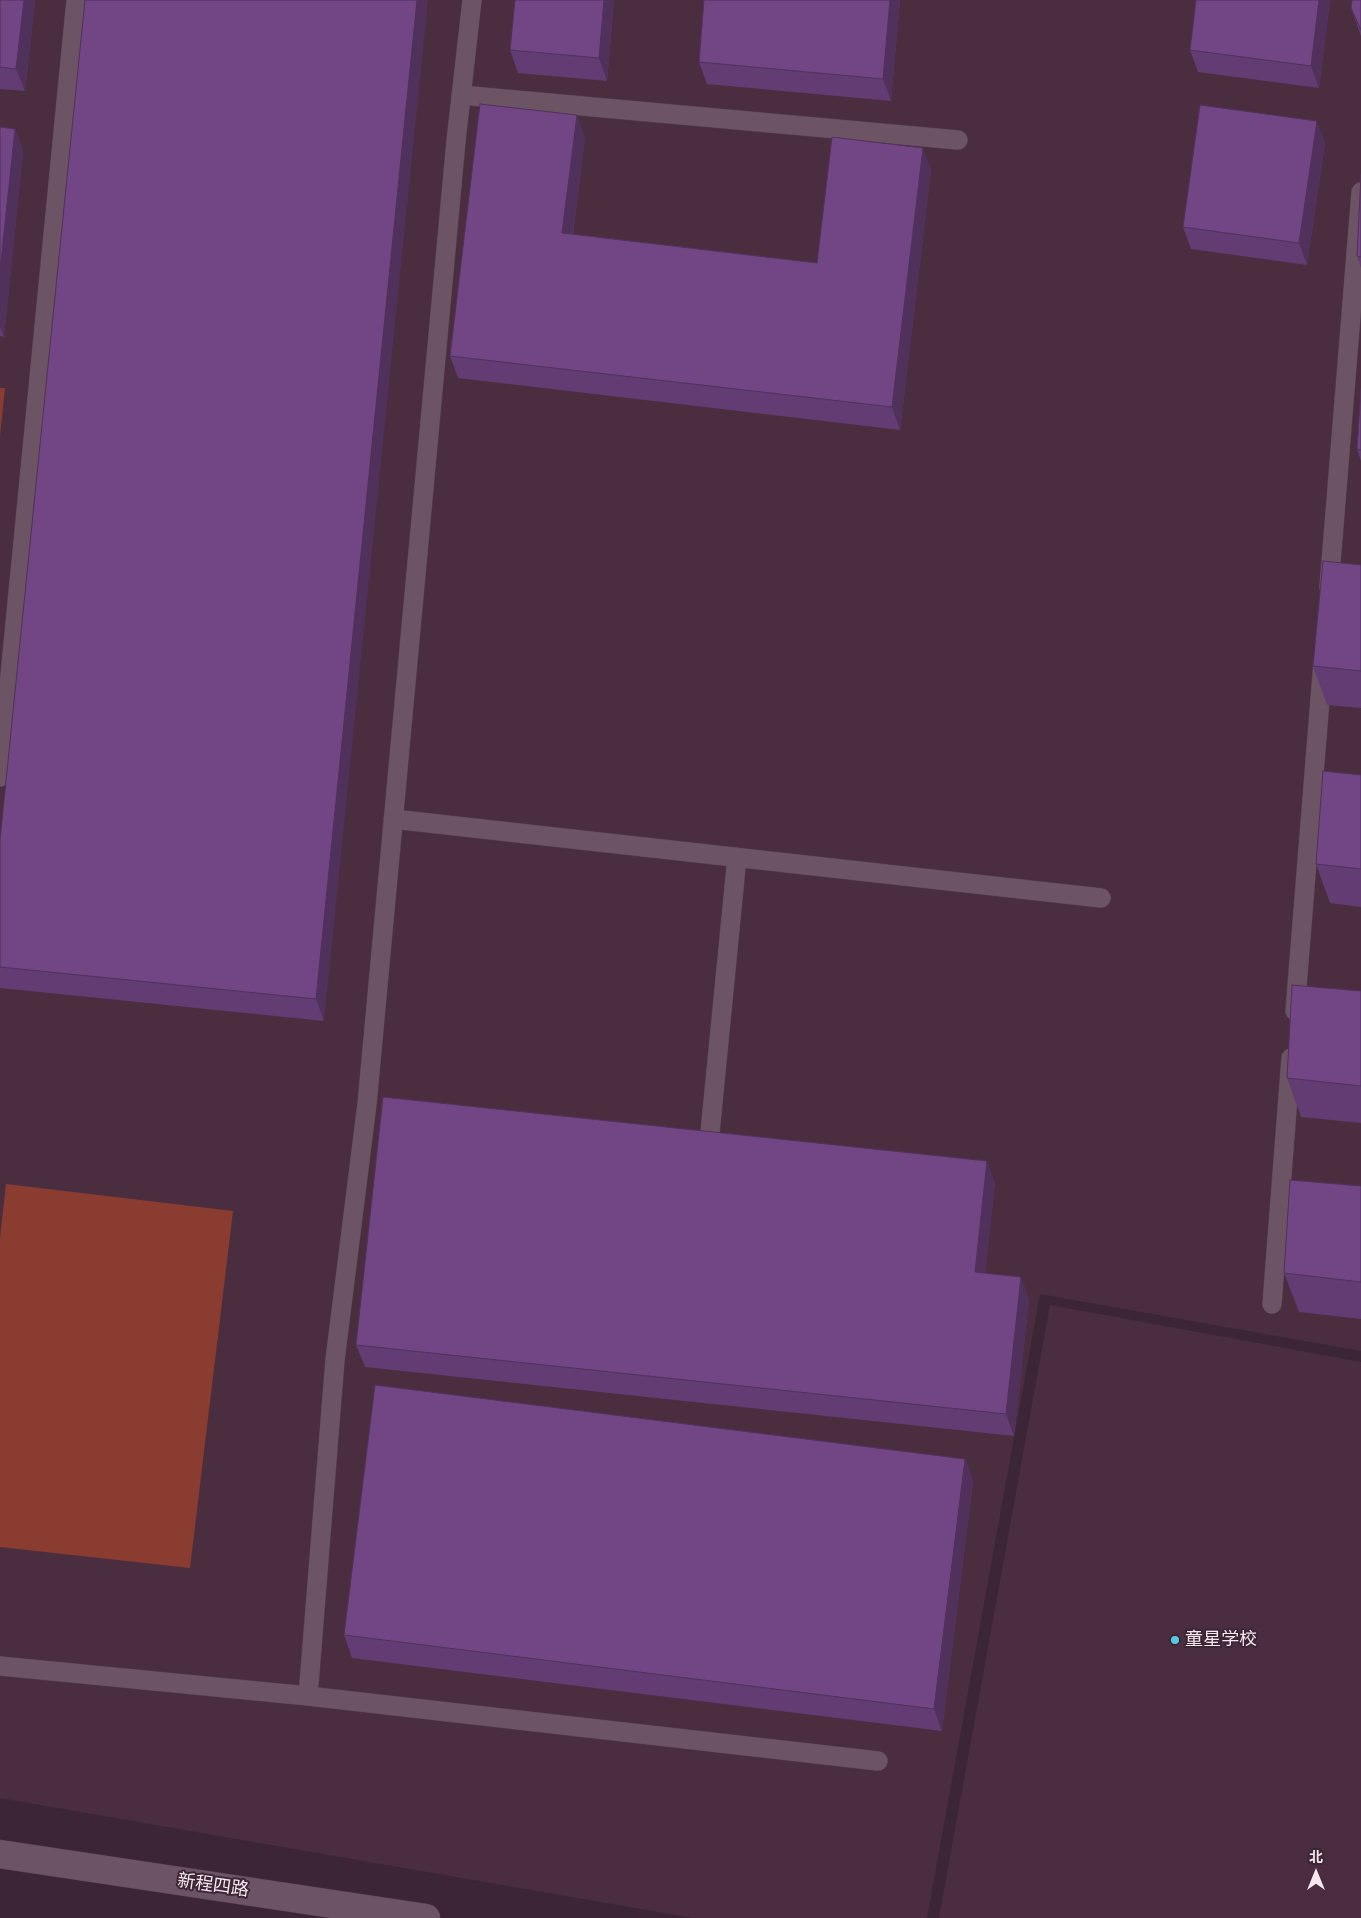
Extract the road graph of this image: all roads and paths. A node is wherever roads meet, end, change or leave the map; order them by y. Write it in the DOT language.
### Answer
graph roads {
  1 [pos="76,0"];
  2 [pos="472,0"];
  3 [pos="461,95"];
  4 [pos="958,140"];
  5 [pos="1361,192"];
  6 [pos="1328,609"];
  7 [pos="1324,649"];
  8 [pos="0,777"];
  9 [pos="393,819"];
  10 [pos="737,857"];
  11 [pos="1101,898"];
  12 [pos="708,1153"];
  13 [pos="1272,1304"];
  14 [pos="0,1666"];
  15 [pos="308,1696"];
  16 [pos="878,1761"];
  17 [pos="0,1854"];
  18 [pos="426,1918"];
  1 -- 8 [label="lane"];
  2 -- 3 [label="lane"];
  3 -- 4 [label="lane"];
  3 -- 9 [label="lane"];
  5 -- 6 [label="lane"];
  7 -- 13 [label="lane"];
  9 -- 10 [label="lane"];
  9 -- 15 [label="lane"];
  10 -- 11 [label="lane"];
  10 -- 12 [label="lane"];
  14 -- 15 [label="lane"];
  15 -- 16 [label="lane"];
  17 -- 18 [label="street, 新程四路"];
}
